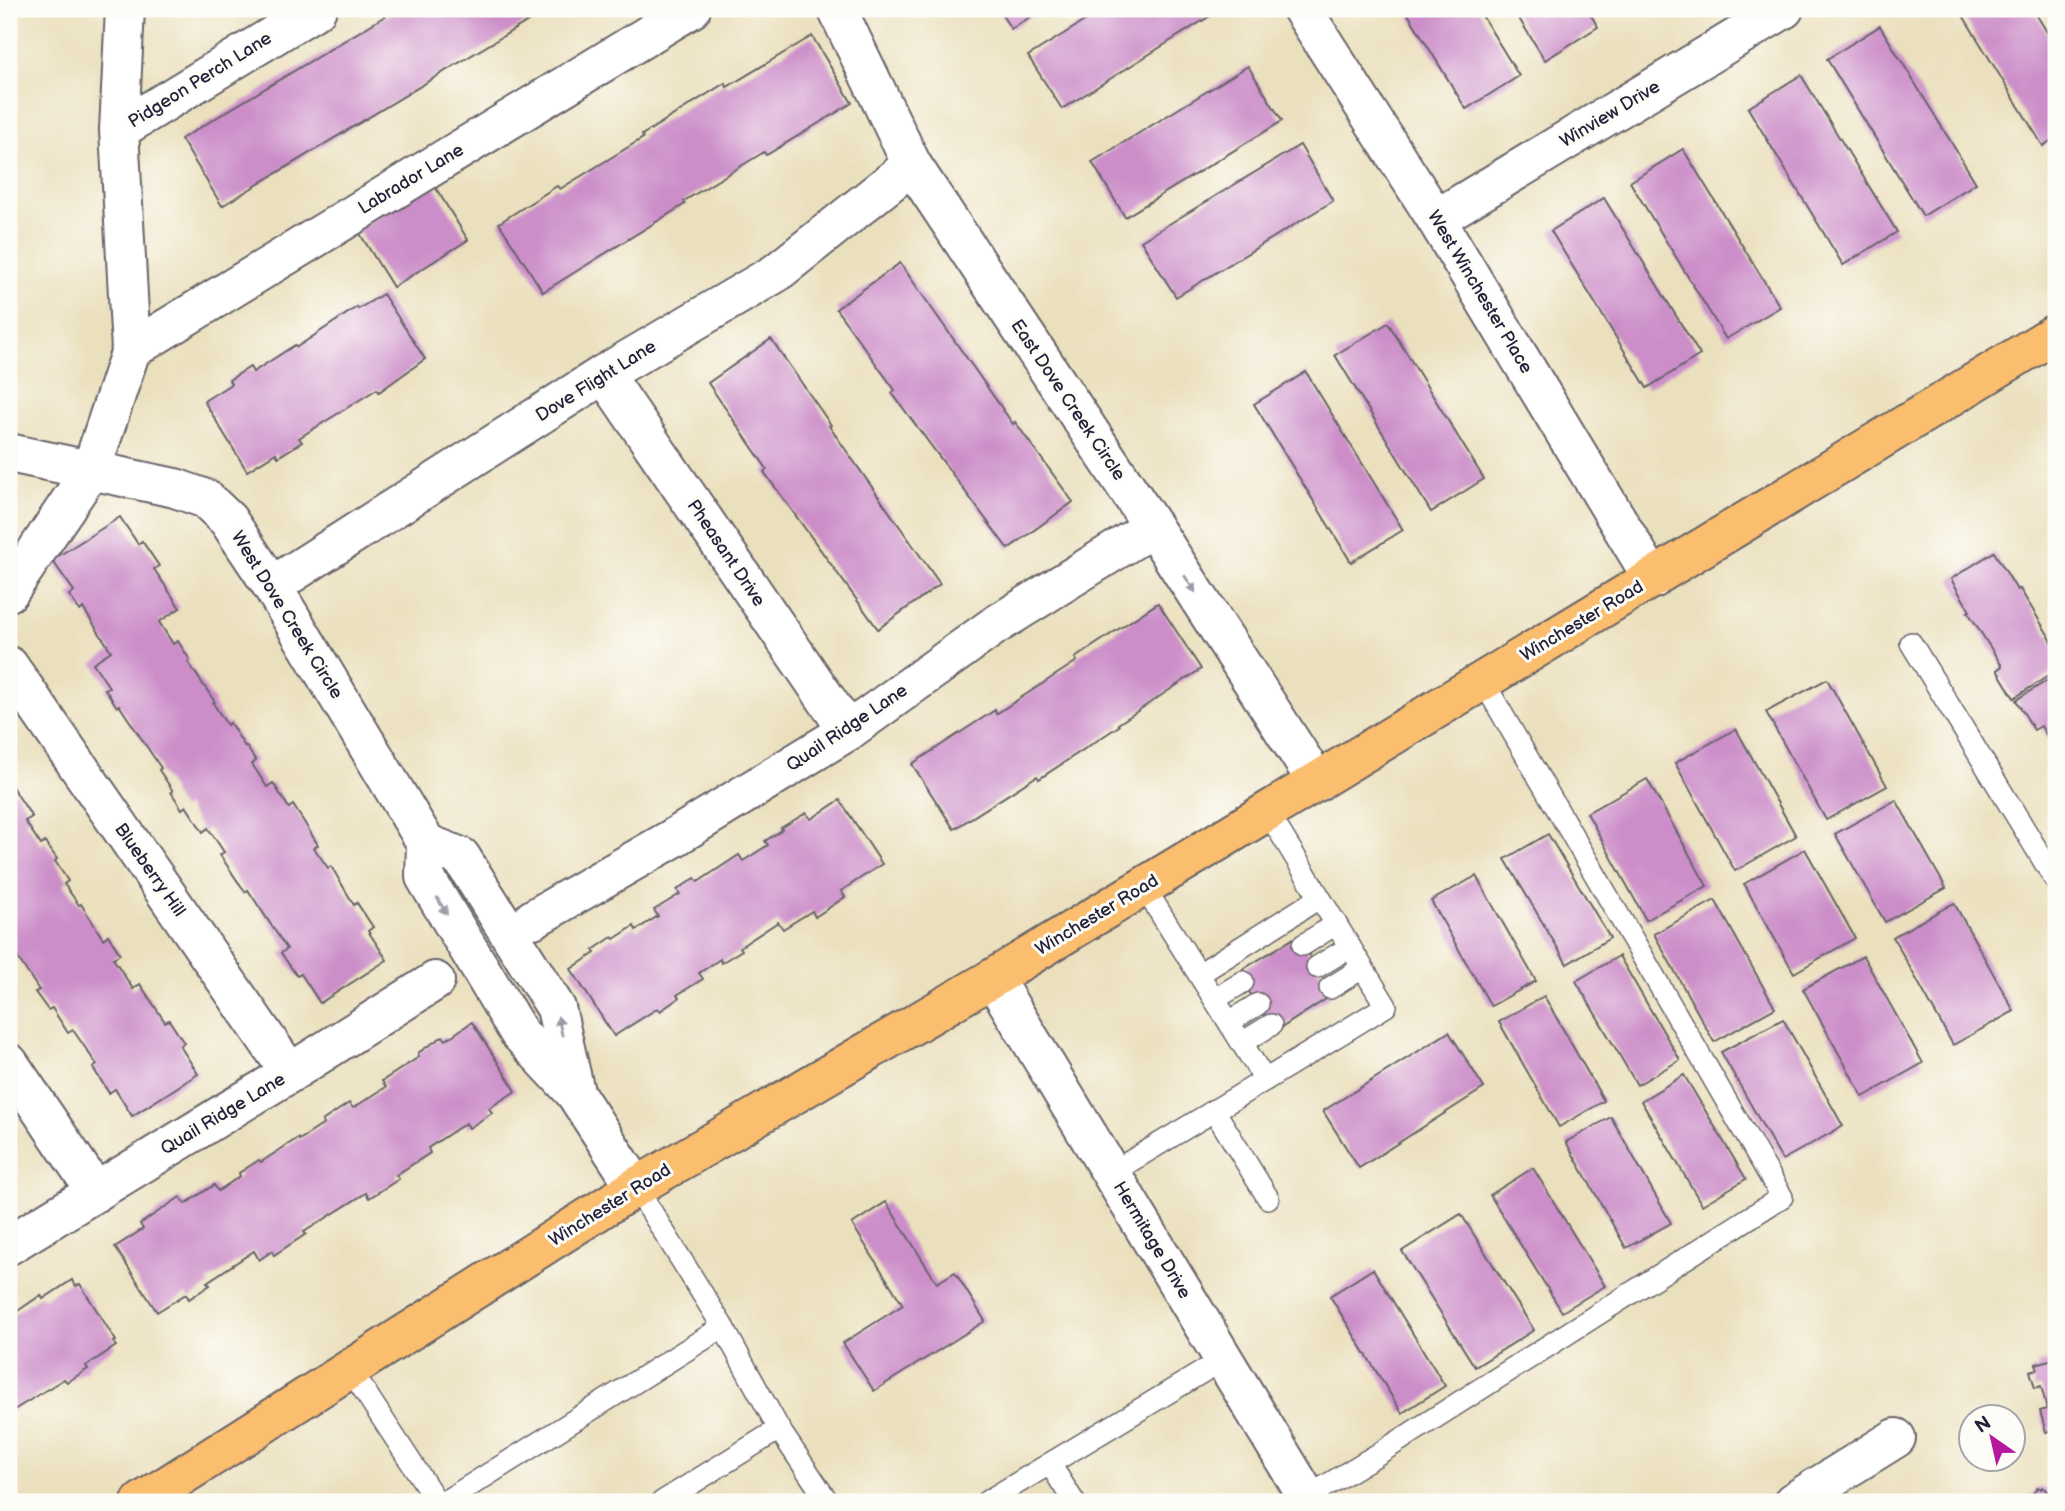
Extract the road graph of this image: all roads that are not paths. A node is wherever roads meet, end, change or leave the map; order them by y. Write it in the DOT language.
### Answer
graph roads {
  1 [pos="125,9"];
  2 [pos="317,9"];
  3 [pos="691,9"];
  4 [pos="837,9"];
  5 [pos="1302,9"];
  6 [pos="1784,9"];
  7 [pos="119,130"];
  8 [pos="912,165"];
  9 [pos="1436,219"];
  10 [pos="2056,333"];
  11 [pos="131,350"];
  12 [pos="604,374"];
  13 [pos="9,453"];
  14 [pos="90,470"];
  15 [pos="1153,527"];
  16 [pos="1653,579"];
  17 [pos="272,586"];
  18 [pos="9,592"];
  19 [pos="1911,643"];
  20 [pos="9,666"];
  21 [pos="1483,681"];
  22 [pos="848,732"];
  23 [pos="1317,782"];
  24 [pos="1267,811"];
  25 [pos="426,843"];
  26 [pos="2056,881"];
  27 [pos="1144,887"];
  28 [pos="1320,898"];
  29 [pos="1336,925"];
  30 [pos="520,926"];
  31 [pos="1303,945"];
  32 [pos="1350,947"];
  33 [pos="472,956"];
  34 [pos="1317,967"];
  35 [pos="1363,968"];
  36 [pos="1199,974"];
  37 [pos="993,978"];
  38 [pos="435,981"];
  39 [pos="1243,982"];
  40 [pos="1330,988"];
  41 [pos="1215,999"];
  42 [pos="1258,1004"];
  43 [pos="1229,1022"];
  44 [pos="1271,1025"];
  45 [pos="1242,1043"];
  46 [pos="9,1063"];
  47 [pos="290,1073"];
  48 [pos="1265,1080"];
  49 [pos="575,1093"];
  50 [pos="1214,1110"];
  51 [pos="1111,1173"];
  52 [pos="636,1186"];
  53 [pos="96,1192"];
  54 [pos="1268,1198"];
  55 [pos="9,1245"];
  56 [pos="723,1327"];
  57 [pos="1224,1359"];
  58 [pos="350,1369"];
  59 [pos="779,1429"];
  60 [pos="1896,1438"];
  61 [pos="1049,1464"];
  62 [pos="1305,1500"];
  63 [pos="141,1502"];
  64 [pos="437,1502"];
  65 [pos="444,1502"];
  66 [pos="662,1502"];
  67 [pos="828,1502"];
  68 [pos="986,1502"];
  69 [pos="1074,1502"];
  70 [pos="1793,1502"];
  1 -- 7 [label="street"];
  2 -- 7 [label="street, Pidgeon Perch Lane"];
  3 -- 11 [label="street, Labrador Lane"];
  4 -- 8 [label="street, East Dove Creek Circle"];
  5 -- 9 [label="street, West Winchester Place"];
  6 -- 9 [label="street, Winview Drive"];
  7 -- 11 [label="street"];
  8 -- 12 [label="street, Dove Flight Lane"];
  8 -- 15 [label="street, East Dove Creek Circle"];
  9 -- 16 [label="street, West Winchester Place"];
  10 -- 16 [label="main road, Winchester Road"];
  11 -- 14 [label="street"];
  12 -- 17 [label="street, Dove Flight Lane"];
  12 -- 22 [label="street, Pheasant Drive"];
  13 -- 14 [label="street, West Dove Creek Circle"];
  14 -- 17 [label="street, West Dove Creek Circle"];
  14 -- 18 [label="street"];
  15 -- 22 [label="street, Quail Ridge Lane"];
  15 -- 23 [label="street, East Dove Creek Circle, one-way"];
  16 -- 21 [label="main road, Winchester Road"];
  17 -- 25 [label="street, West Dove Creek Circle"];
  19 -- 26 [label="lane"];
  20 -- 47 [label="street, Blueberry Hill"];
  21 -- 23 [label="main road, Winchester Road"];
  21 -- 62 [label="lane"];
  22 -- 30 [label="street, Quail Ridge Lane"];
  23 -- 24 [label="main road, Winchester Road"];
  24 -- 27 [label="main road, Winchester Road"];
  24 -- 28 [label="lane"];
  25 -- 30 [label="street"];
  25 -- 33 [label="street, one-way"];
  27 -- 36 [label="lane"];
  27 -- 37 [label="main road, Winchester Road"];
  28 -- 29 [label="lane"];
  28 -- 36 [label="lane"];
  29 -- 31 [label="lane"];
  29 -- 32 [label="lane"];
  30 -- 33 [label="street, Quail Ridge Lane"];
  49 -- 30 [label="street, one-way"];
  32 -- 34 [label="lane"];
  32 -- 35 [label="lane"];
  33 -- 49 [label="street"];
  35 -- 40 [label="lane"];
  35 -- 48 [label="lane"];
  36 -- 41 [label="lane"];
  37 -- 51 [label="street, Hermitage Drive"];
  37 -- 52 [label="main road, Winchester Road"];
  38 -- 47 [label="street, Quail Ridge Lane"];
  39 -- 41 [label="lane"];
  41 -- 43 [label="lane"];
  42 -- 43 [label="lane"];
  43 -- 45 [label="lane"];
  44 -- 45 [label="lane"];
  45 -- 48 [label="lane"];
  46 -- 53 [label="street"];
  47 -- 53 [label="street, Quail Ridge Lane"];
  48 -- 50 [label="lane"];
  49 -- 52 [label="street"];
  50 -- 51 [label="lane"];
  50 -- 54 [label="lane"];
  51 -- 57 [label="street, Hermitage Drive"];
  52 -- 56 [label="lane"];
  52 -- 58 [label="main road, Winchester Road"];
  53 -- 55 [label="street, Quail Ridge Lane"];
  56 -- 59 [label="lane"];
  56 -- 65 [label="lane"];
  57 -- 61 [label="lane"];
  57 -- 62 [label="street, Hermitage Drive"];
  58 -- 63 [label="main road, Winchester Road"];
  58 -- 64 [label="lane"];
  59 -- 66 [label="lane"];
  59 -- 67 [label="lane"];
  60 -- 70 [label="street"];
  61 -- 68 [label="lane"];
  61 -- 69 [label="lane"];
}
